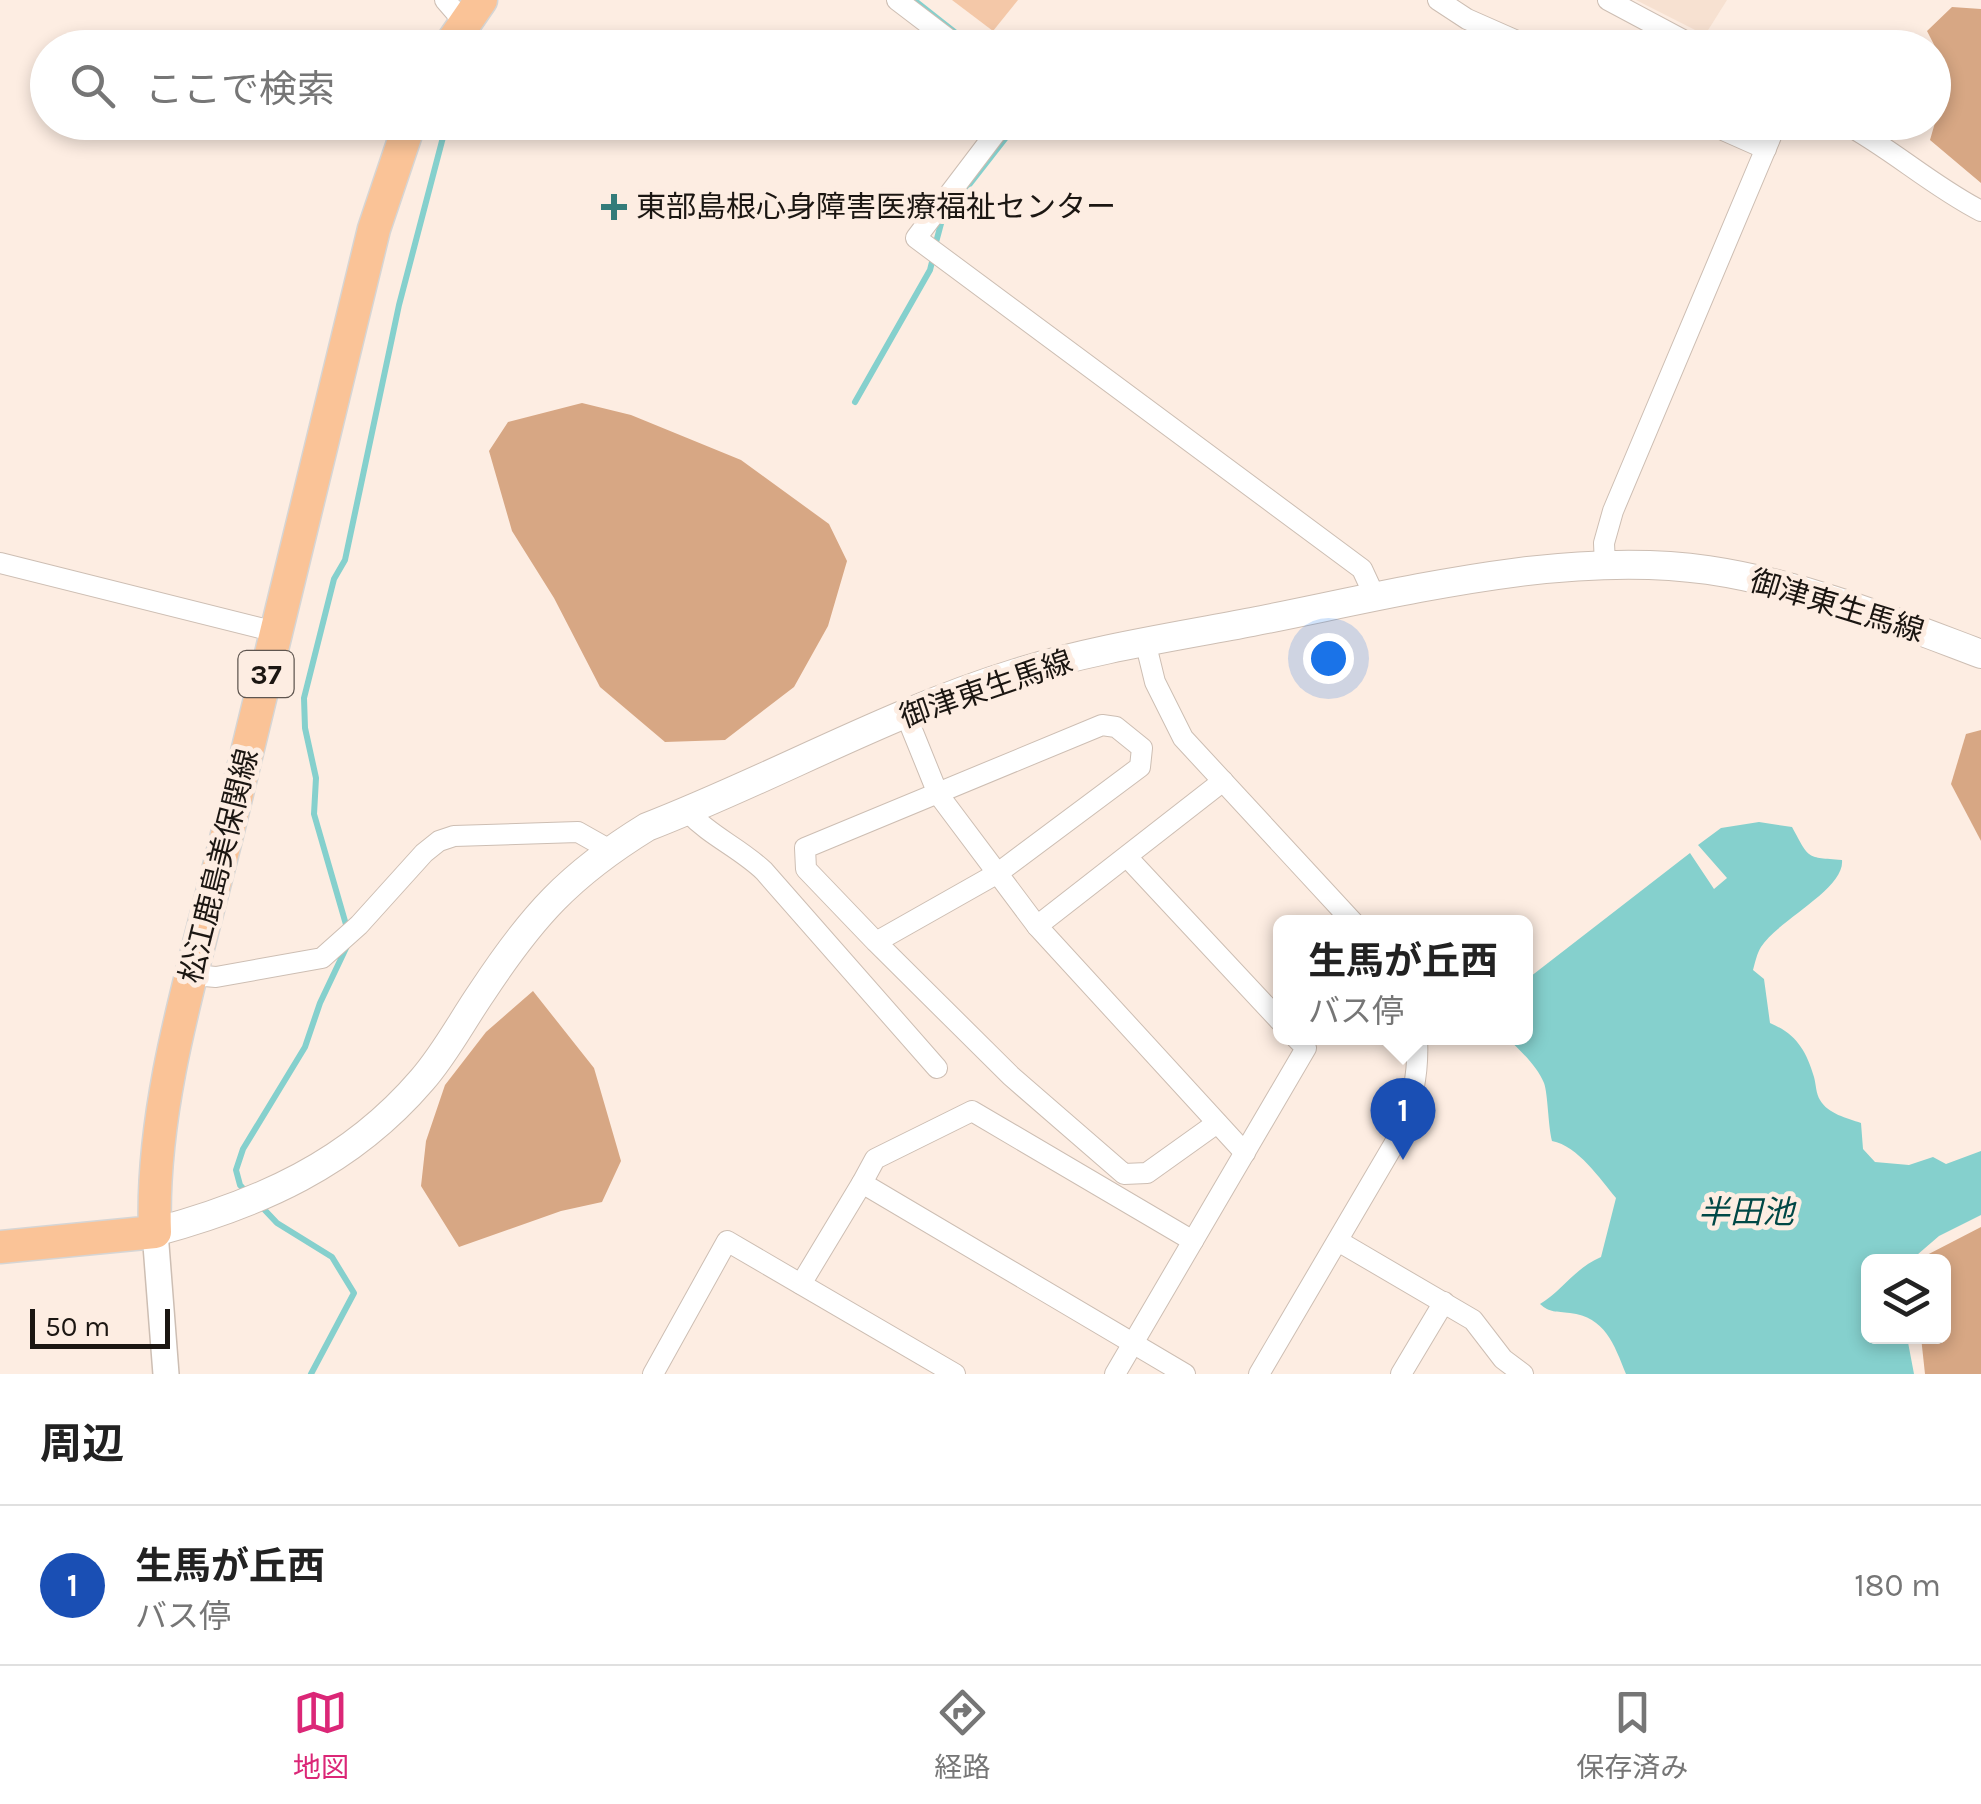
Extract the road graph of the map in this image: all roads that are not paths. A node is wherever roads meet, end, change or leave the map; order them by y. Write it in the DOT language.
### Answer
graph roads {
  1 [pos="896,0"];
  2 [pos="1438,0"];
  3 [pos="1608,0"];
  4 [pos="936,30"];
  5 [pos="1492,30"];
  6 [pos="1664,30"];
  7 [pos="404,140"];
  8 [pos="990,140"];
  9 [pos="1746,140"];
  10 [pos="1770,140"];
  11 [pos="1874,140"];
  12 [pos="1766,149"];
  13 [pos="1981,212"];
  14 [pos="0,563"];
  15 [pos="1605,565"];
  16 [pos="1375,597"];
  17 [pos="276,632"];
  18 [pos="1145,642"];
  19 [pos="1981,654"];
  20 [pos="906,714"];
  21 [pos="1223,781"];
  22 [pos="938,794"];
  23 [pos="688,812"];
  24 [pos="610,850"];
  25 [pos="1128,858"];
  26 [pos="998,873"];
  27 [pos="1347,915"];
  28 [pos="1038,926"];
  29 [pos="876,942"];
  30 [pos="193,975"];
  31 [pos="1273,1013"];
  32 [pos="1303,1045"];
  33 [pos="1417,1045"];
  34 [pos="936,1068"];
  35 [pos="1217,1123"];
  36 [pos="1245,1153"];
  37 [pos="862,1183"];
  38 [pos="155,1232"];
  39 [pos="1194,1241"];
  40 [pos="1338,1242"];
  41 [pos="0,1248"];
  42 [pos="800,1284"];
  43 [pos="1444,1302"];
  44 [pos="1133,1343"];
  45 [pos="166,1374"];
  46 [pos="653,1374"];
  47 [pos="955,1374"];
  48 [pos="1115,1374"];
  49 [pos="1186,1374"];
  50 [pos="1259,1374"];
  51 [pos="1401,1374"];
  52 [pos="1523,1374"];
  1 -- 4 [label="street"];
  2 -- 5 [label="street"];
  3 -- 6 [label="street"];
  7 -- 17 [label="main road, 松江鹿島美保関線 / 37"];
  8 -- 16 [label="street"];
  9 -- 12 [label="street"];
  10 -- 12 [label="street"];
  11 -- 13 [label="street"];
  12 -- 15 [label="street"];
  14 -- 17 [label="street"];
  15 -- 16 [label="main road, 御津東生馬線"];
  15 -- 19 [label="main road, 御津東生馬線"];
  16 -- 18 [label="main road, 御津東生馬線"];
  17 -- 30 [label="main road, 松江鹿島美保関線 / 37"];
  18 -- 20 [label="main road, 御津東生馬線"];
  18 -- 21 [label="street"];
  20 -- 22 [label="street"];
  20 -- 23 [label="main road, 御津東生馬線"];
  21 -- 25 [label="street"];
  21 -- 27 [label="street"];
  22 -- 26 [label="street"];
  22 -- 26 [label="street"];
  22 -- 29 [label="street"];
  23 -- 24 [label="main road, 御津東生馬線"];
  23 -- 34 [label="street"];
  24 -- 30 [label="street"];
  24 -- 38 [label="main road, 御津東生馬線"];
  25 -- 28 [label="street"];
  25 -- 31 [label="street"];
  26 -- 28 [label="street"];
  26 -- 29 [label="street"];
  28 -- 35 [label="street"];
  29 -- 35 [label="street"];
  30 -- 38 [label="main road, 松江鹿島美保関線 / 37"];
  32 -- 36 [label="street"];
  33 -- 40 [label="street"];
  35 -- 36 [label="street"];
  36 -- 39 [label="street"];
  37 -- 39 [label="street"];
  37 -- 42 [label="street"];
  37 -- 44 [label="street"];
  38 -- 41 [label="main road"];
  38 -- 45 [label="street"];
  39 -- 44 [label="street"];
  40 -- 43 [label="street"];
  40 -- 50 [label="street"];
  42 -- 46 [label="street"];
  42 -- 47 [label="street"];
  43 -- 51 [label="street"];
  43 -- 52 [label="street"];
  44 -- 48 [label="street"];
  44 -- 49 [label="street"];
}
